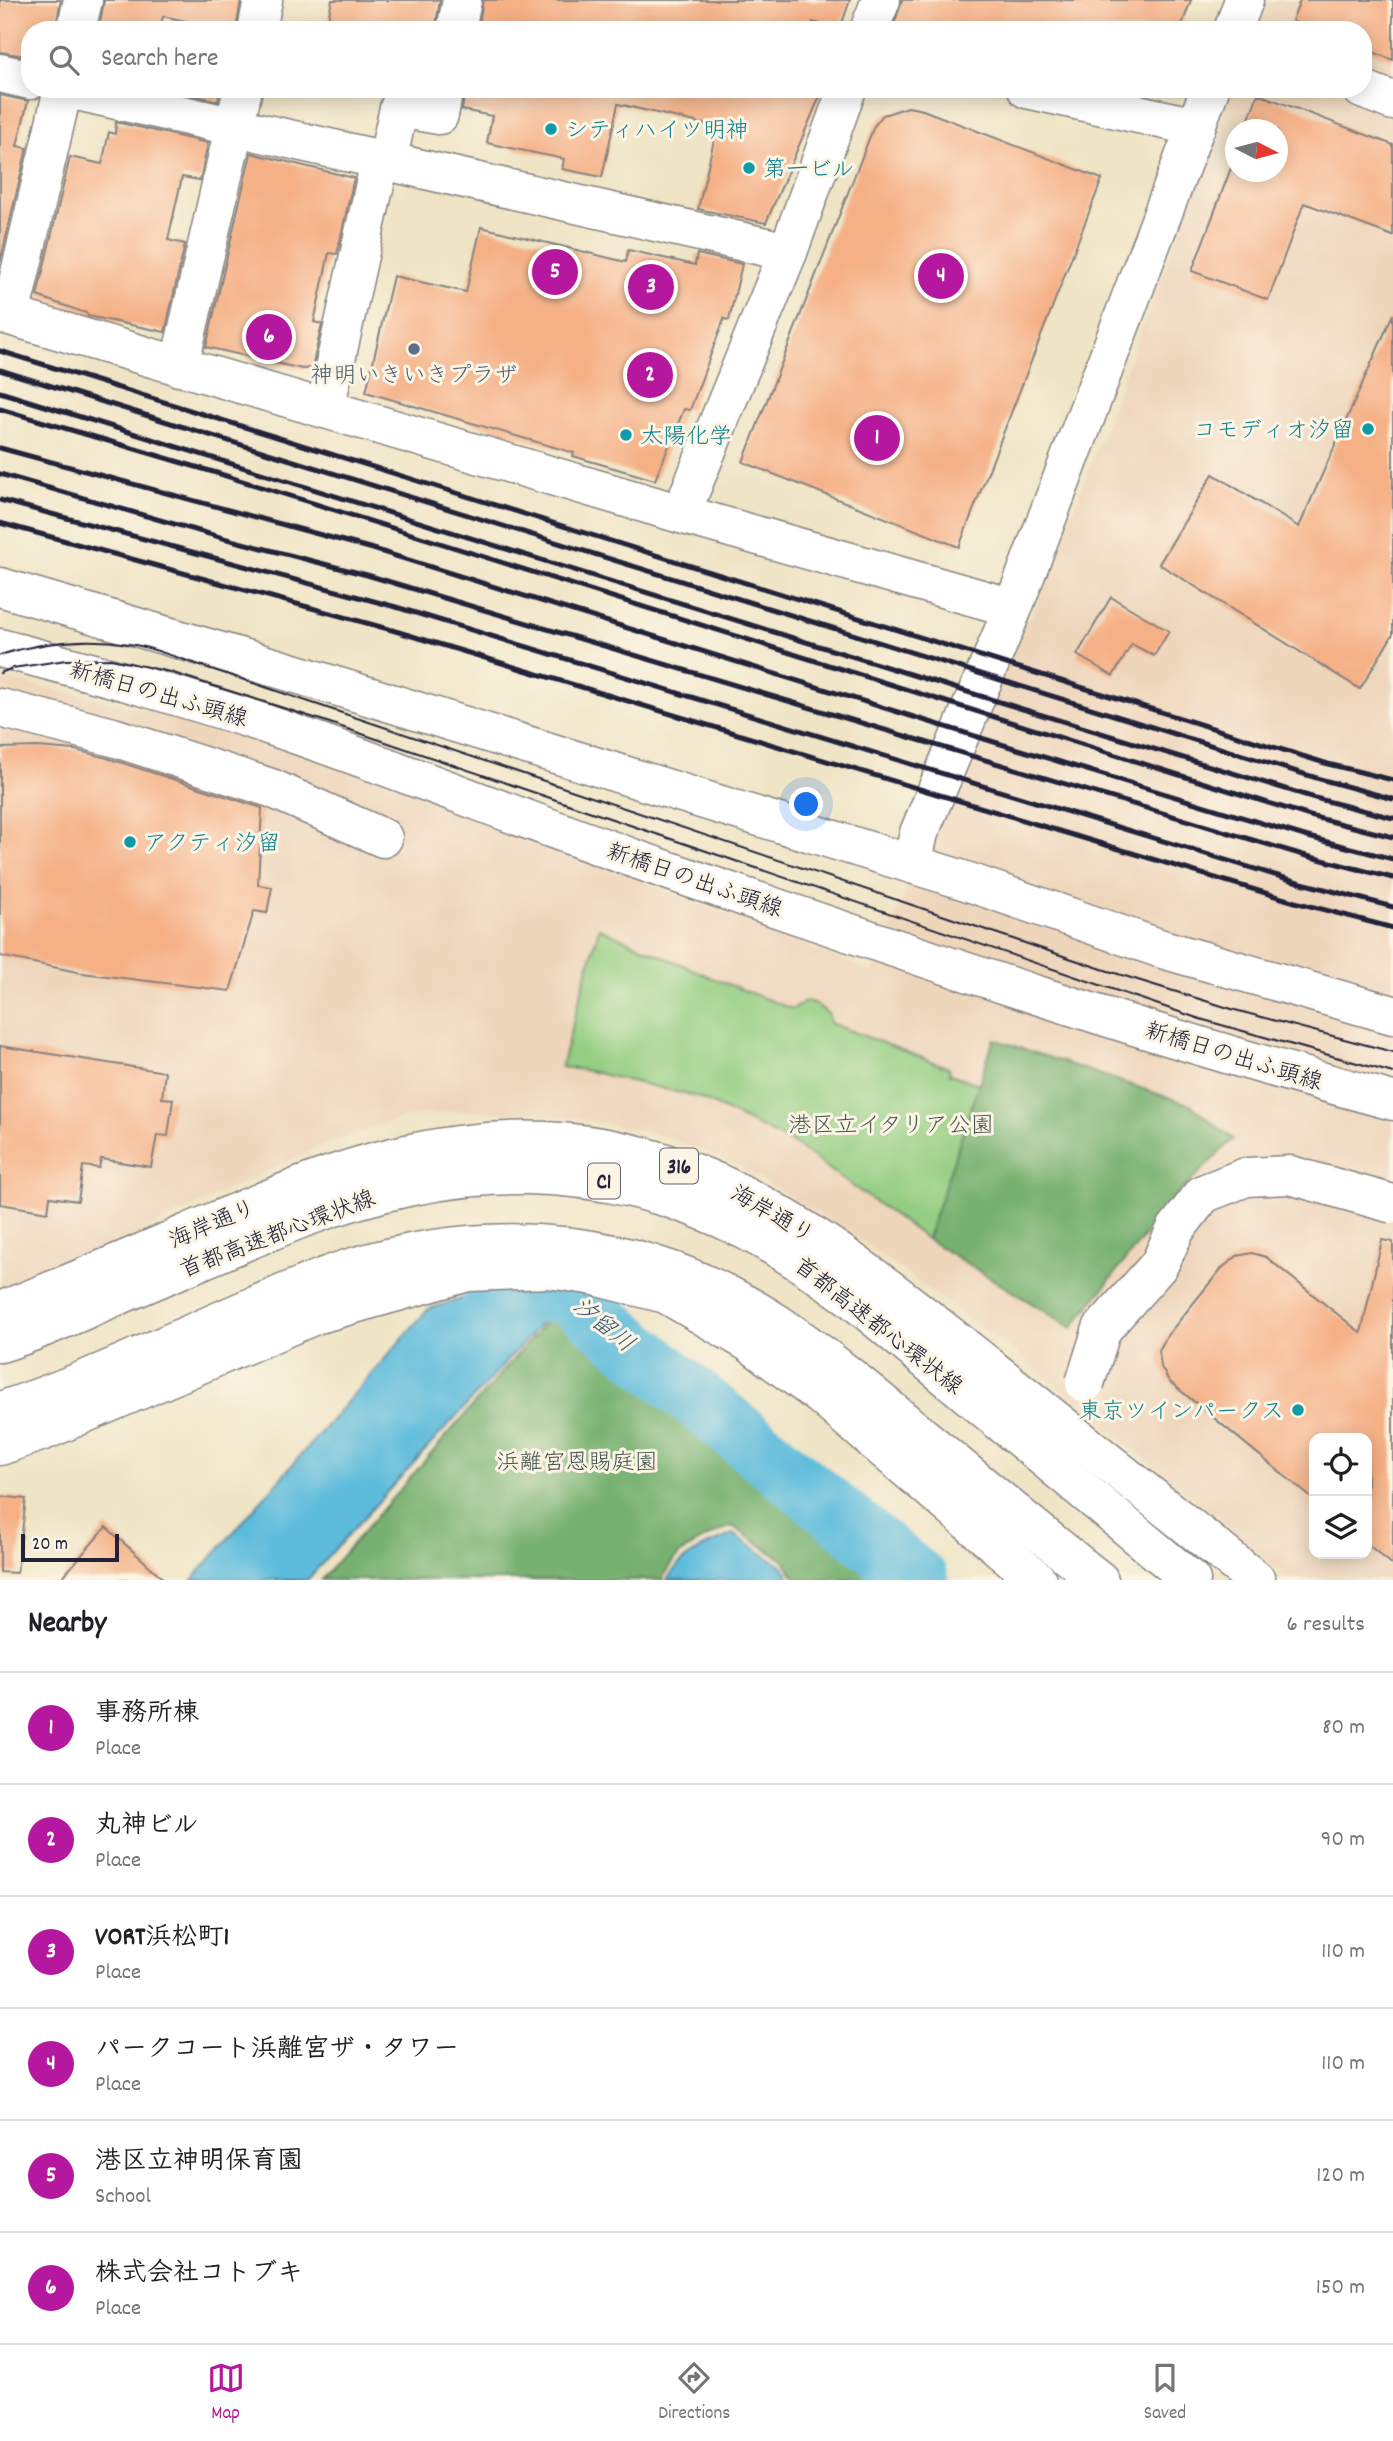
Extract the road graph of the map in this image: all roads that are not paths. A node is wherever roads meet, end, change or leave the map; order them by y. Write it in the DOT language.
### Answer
graph roads {
  1 [pos="83,0"];
  2 [pos="264,0"];
  3 [pos="462,0"];
  4 [pos="880,0"];
  5 [pos="1244,0"];
  6 [pos="78,21"];
  7 [pos="259,21"];
  8 [pos="458,21"];
  9 [pos="872,21"];
  10 [pos="1236,21"];
  11 [pos="0,73"];
  12 [pos="21,78"];
  13 [pos="1372,93"];
  14 [pos="61,98"];
  15 [pos="107,98"];
  16 [pos="241,98"];
  17 [pos="442,98"];
  18 [pos="844,98"];
  19 [pos="1067,98"];
  20 [pos="1207,98"];
  21 [pos="1393,101"];
  22 [pos="234,127"];
  23 [pos="1196,127"];
  24 [pos="384,161"];
  25 [pos="788,252"];
  26 [pos="5,315"];
  27 [pos="179,367"];
  28 [pos="326,409"];
  29 [pos="681,514"];
  30 [pos="0,587"];
  31 [pos="1013,608"];
  32 [pos="0,648"];
  33 [pos="0,708"];
  34 [pos="383,838"];
  35 [pos="912,864"];
  36 [pos="1393,1015"];
  37 [pos="1393,1101"];
  38 [pos="1393,1204"];
  39 [pos="0,1311"];
  40 [pos="0,1343"];
  41 [pos="1085,1383"];
  42 [pos="0,1411"];
  43 [pos="0,1446"];
  44 [pos="1129,1527"];
  45 [pos="1096,1578"];
  46 [pos="1037,1580"];
  47 [pos="1191,1580"];
  48 [pos="1202,1580"];
  49 [pos="1256,1580"];
  1 -- 6 [label="main road"];
  2 -- 7 [label="main road"];
  3 -- 8 [label="main road"];
  4 -- 9 [label="main road"];
  5 -- 10 [label="main road"];
  11 -- 12 [label="main road"];
  13 -- 21 [label="main road"];
  14 -- 26 [label="main road"];
  15 -- 22 [label="main road"];
  16 -- 22 [label="main road"];
  17 -- 24 [label="main road"];
  18 -- 25 [label="main road"];
  19 -- 23 [label="main road"];
  20 -- 23 [label="main road"];
  22 -- 24 [label="main road"];
  22 -- 27 [label="main road"];
  23 -- 31 [label="main road"];
  24 -- 25 [label="main road"];
  24 -- 28 [label="main road"];
  25 -- 29 [label="main road"];
  26 -- 27 [label="main road"];
  27 -- 28 [label="main road"];
  28 -- 29 [label="main road"];
  29 -- 31 [label="main road"];
  30 -- 35 [label="main road"];
  31 -- 35 [label="main road"];
  32 -- 37 [label="main road, 新橋日の出ふ頭線"];
  33 -- 34 [label="main road"];
  35 -- 36 [label="main road"];
  38 -- 41 [label="main road, bridge"];
  39 -- 49 [label="main road, 海岸通り / 316"];
  40 -- 44 [label="main road, 首都高速都心環状線 / C1"];
  42 -- 45 [label="main road"];
  43 -- 46 [label="main road"];
  44 -- 47 [label="main road, 首都高速都心環状線 / C1"];
  44 -- 48 [label="main road, C1"];
}
